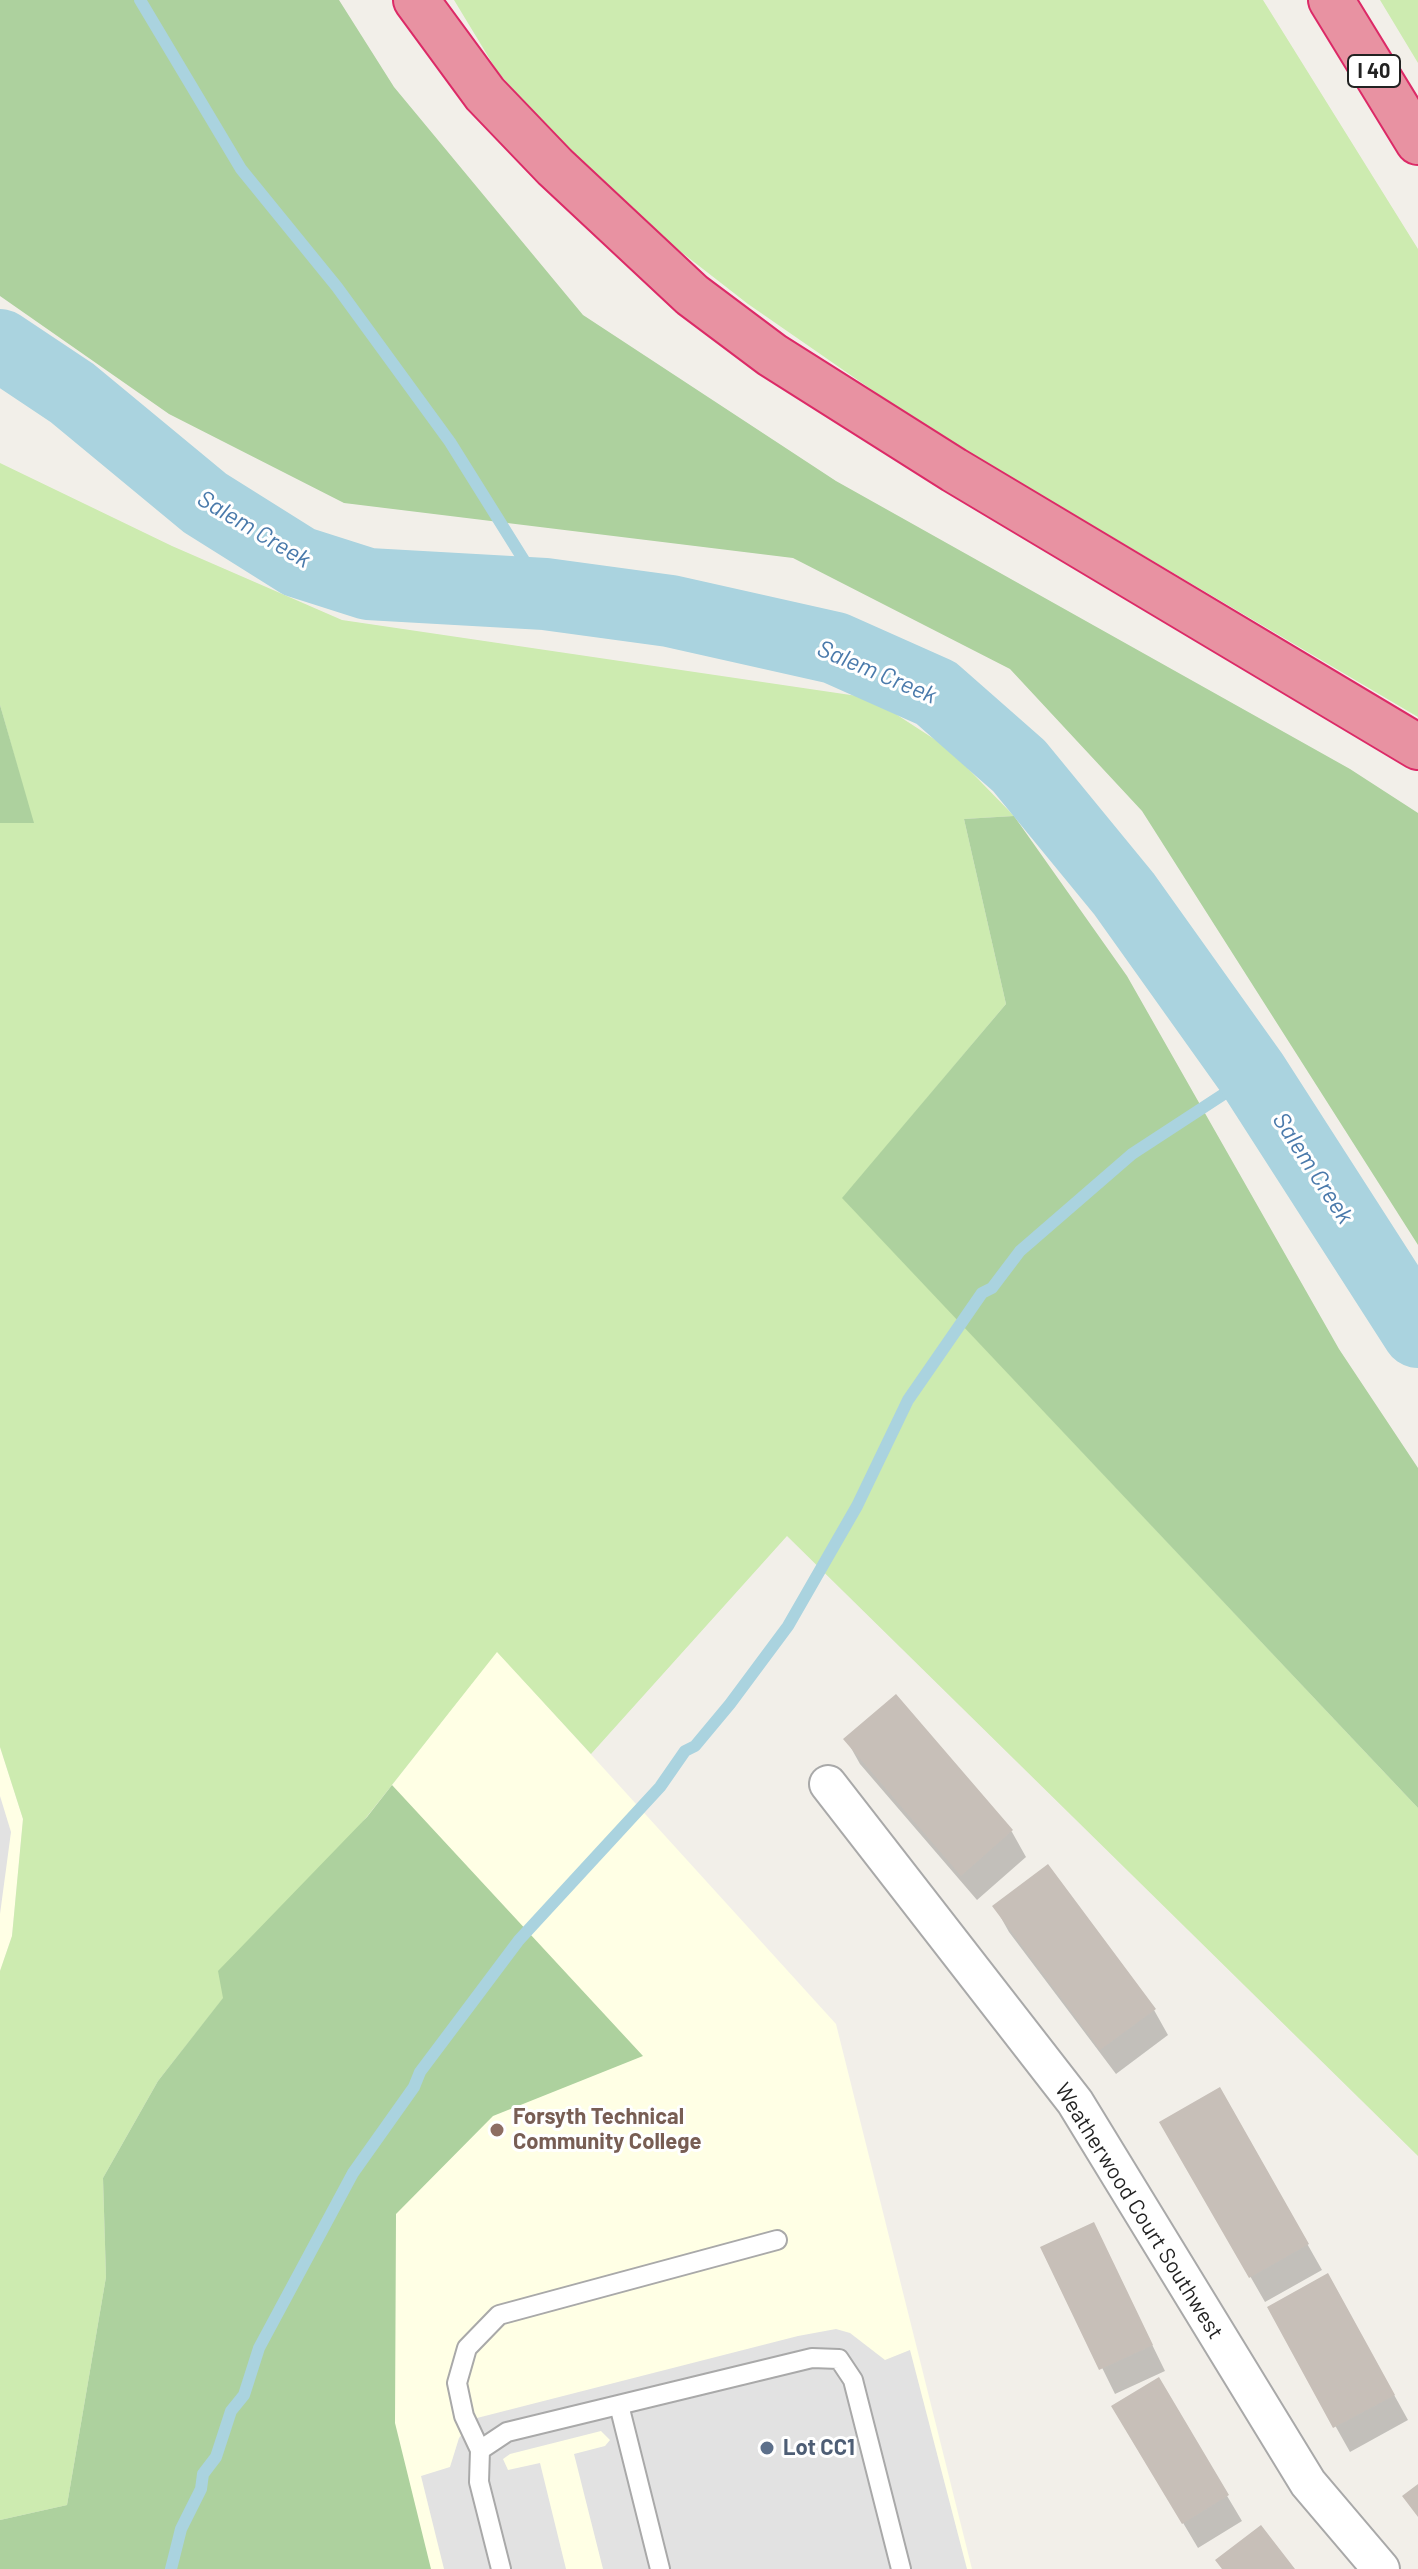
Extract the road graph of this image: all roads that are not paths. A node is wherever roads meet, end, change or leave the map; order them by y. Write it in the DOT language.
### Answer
graph roads {
  1 [pos="416,0"];
  2 [pos="1331,0"];
  3 [pos="1418,142"];
  4 [pos="1418,747"];
  5 [pos="828,1784"];
  6 [pos="777,2240"];
  7 [pos="619,2405"];
  8 [pos="480,2450"];
  9 [pos="501,2569"];
  10 [pos="660,2569"];
  11 [pos="901,2569"];
  12 [pos="1381,2569"];
  1 -- 4 [label="highway"];
  2 -- 3 [label="highway, I 40"];
  5 -- 12 [label="street, Weatherwood Court Southwest"];
  6 -- 8 [label="lane"];
  7 -- 8 [label="lane"];
  7 -- 10 [label="lane"];
  7 -- 11 [label="lane"];
  8 -- 9 [label="lane"];
}
